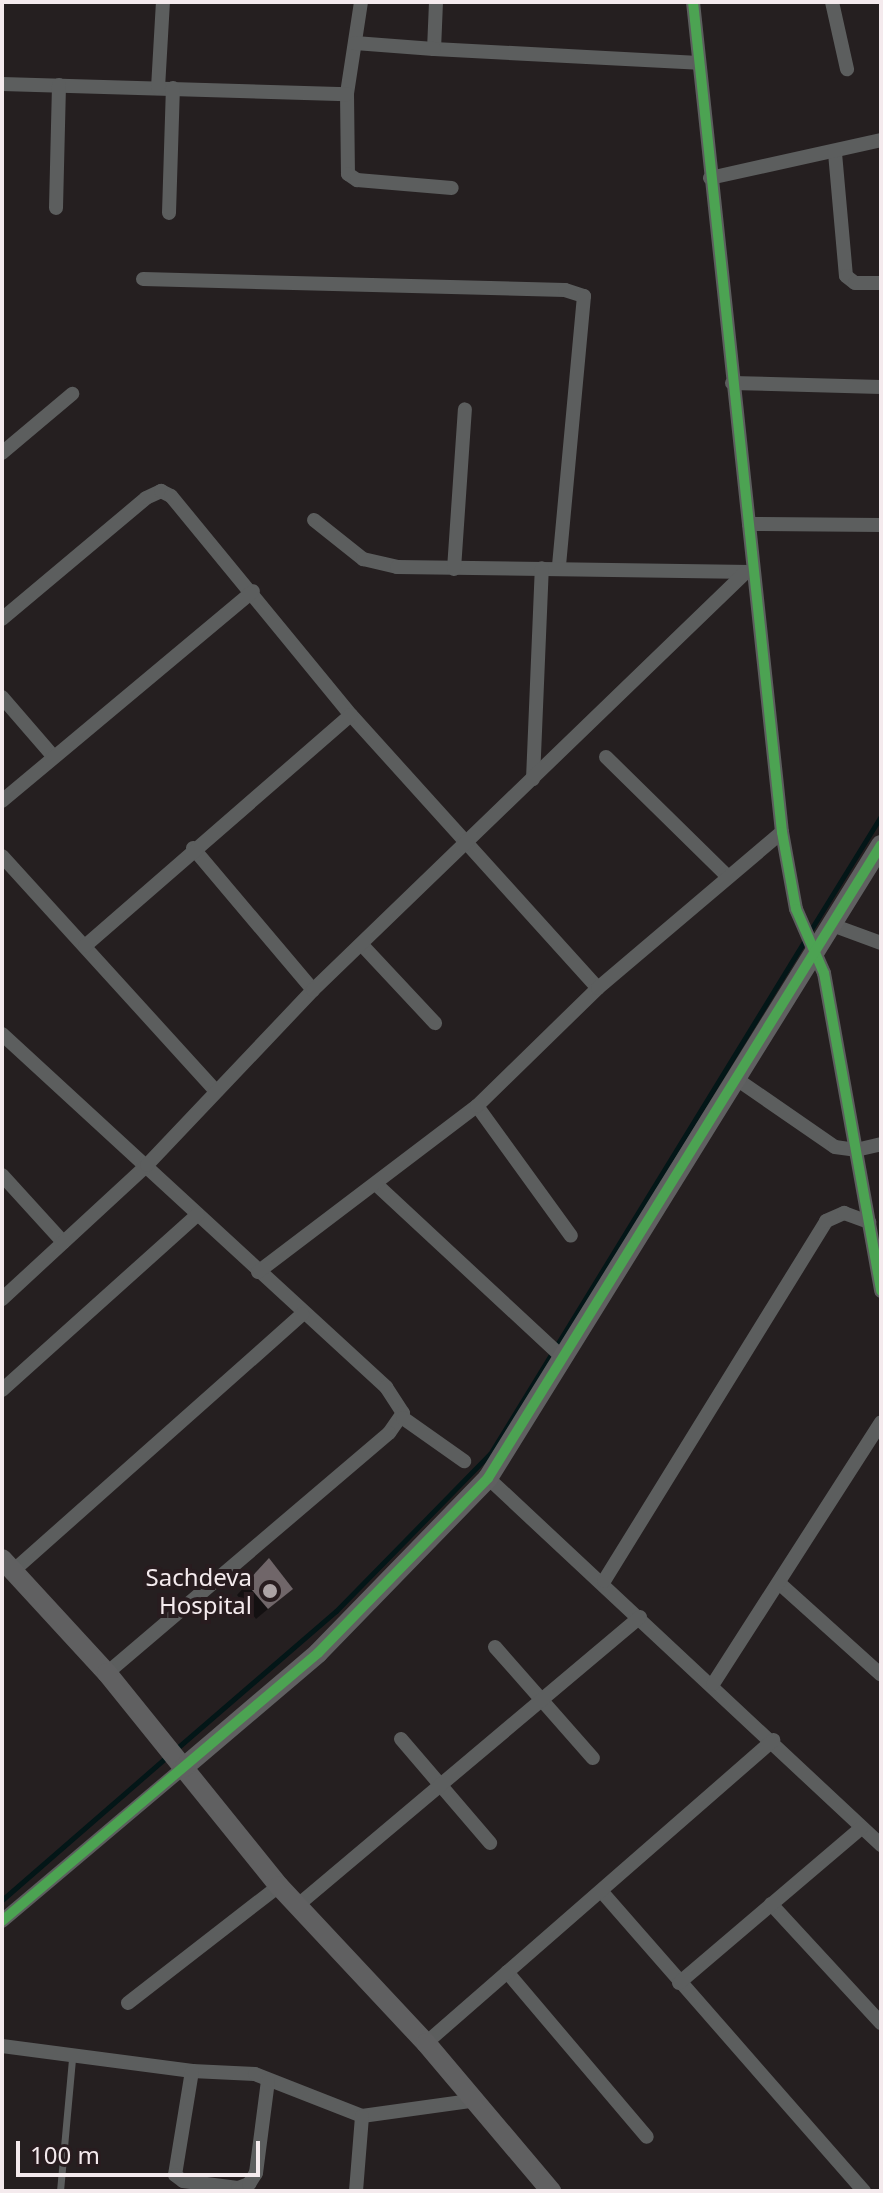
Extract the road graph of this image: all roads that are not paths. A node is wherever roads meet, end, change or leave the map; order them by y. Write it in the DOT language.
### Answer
graph roads {
  1 [pos="163,2"];
  2 [pos="361,2"];
  3 [pos="436,2"];
  4 [pos="693,2"];
  5 [pos="832,2"];
  6 [pos="355,43"];
  7 [pos="434,49"];
  8 [pos="699,63"];
  9 [pos="847,69"];
  10 [pos="2,84"];
  11 [pos="59,85"];
  12 [pos="165,88"];
  13 [pos="347,94"];
  14 [pos="881,140"];
  15 [pos="835,153"];
  16 [pos="710,178"];
  17 [pos="452,188"];
  18 [pos="56,208"];
  19 [pos="169,213"];
  20 [pos="143,279"];
  21 [pos="881,283"];
  22 [pos="732,383"];
  23 [pos="881,387"];
  24 [pos="72,394"];
  25 [pos="465,409"];
  26 [pos="2,453"];
  27 [pos="314,520"];
  28 [pos="749,524"];
  29 [pos="881,525"];
  30 [pos="542,568"];
  31 [pos="559,568"];
  32 [pos="454,569"];
  33 [pos="749,572"];
  34 [pos="253,591"];
  35 [pos="2,619"];
  36 [pos="2,697"];
  37 [pos="351,715"];
  38 [pos="53,756"];
  39 [pos="606,757"];
  40 [pos="533,779"];
  41 [pos="2,801"];
  42 [pos="782,832"];
  43 [pos="466,844"];
  44 [pos="193,848"];
  45 [pos="880,848"];
  46 [pos="2,856"];
  47 [pos="728,877"];
  48 [pos="832,925"];
  49 [pos="881,943"];
  50 [pos="362,945"];
  51 [pos="85,946"];
  52 [pos="811,947"];
  53 [pos="598,988"];
  54 [pos="313,990"];
  55 [pos="435,1023"];
  56 [pos="2,1034"];
  57 [pos="735,1078"];
  58 [pos="214,1089"];
  59 [pos="477,1106"];
  60 [pos="881,1144"];
  61 [pos="856,1150"];
  62 [pos="147,1165"];
  63 [pos="2,1175"];
  64 [pos="378,1186"];
  65 [pos="198,1214"];
  66 [pos="869,1222"];
  67 [pos="571,1236"];
  68 [pos="63,1242"];
  69 [pos="258,1272"];
  70 [pos="881,1291"];
  71 [pos="2,1299"];
  72 [pos="302,1314"];
  73 [pos="558,1354"];
  74 [pos="2,1390"];
  75 [pos="403,1418"];
  76 [pos="881,1422"];
  77 [pos="464,1461"];
  78 [pos="488,1478"];
  79 [pos="7,1565"];
  80 [pos="604,1581"];
  81 [pos="779,1583"];
  82 [pos="640,1617"];
  83 [pos="495,1647"];
  84 [pos="107,1673"];
  85 [pos="881,1675"];
  86 [pos="713,1684"];
  87 [pos="540,1703"];
  88 [pos="401,1739"];
  89 [pos="773,1740"];
  90 [pos="173,1758"];
  91 [pos="593,1758"];
  92 [pos="440,1786"];
  93 [pos="861,1828"];
  94 [pos="490,1843"];
  95 [pos="881,1845"];
  96 [pos="279,1886"];
  97 [pos="602,1892"];
  98 [pos="771,1904"];
  99 [pos="298,1905"];
  100 [pos="2,1921"];
  101 [pos="507,1972"];
  102 [pos="679,1983"];
  103 [pos="128,2003"];
  104 [pos="881,2023"];
  105 [pos="426,2043"];
  106 [pos="2,2046"];
  107 [pos="72,2058"];
  108 [pos="192,2071"];
  109 [pos="268,2081"];
  110 [pos="470,2101"];
  111 [pos="362,2116"];
  112 [pos="647,2137"];
  113 [pos="60,2191"];
  114 [pos="356,2191"];
  115 [pos="551,2191"];
  116 [pos="864,2191"];
  1 -- 12 [label="street"];
  2 -- 6 [label="street"];
  3 -- 7 [label="street"];
  4 -- 8 [label="street"];
  5 -- 9 [label="street"];
  6 -- 7 [label="street"];
  6 -- 13 [label="street"];
  7 -- 8 [label="street"];
  8 -- 16 [label="street"];
  10 -- 11 [label="street"];
  11 -- 12 [label="street"];
  11 -- 18 [label="street"];
  12 -- 13 [label="street"];
  12 -- 19 [label="street"];
  13 -- 17 [label="street"];
  14 -- 15 [label="street"];
  15 -- 16 [label="street"];
  15 -- 21 [label="street"];
  16 -- 22 [label="street"];
  20 -- 31 [label="street"];
  22 -- 23 [label="street"];
  22 -- 28 [label="street"];
  24 -- 26 [label="street"];
  25 -- 32 [label="street"];
  27 -- 32 [label="street"];
  28 -- 29 [label="street"];
  28 -- 33 [label="street"];
  30 -- 31 [label="street"];
  30 -- 32 [label="street"];
  30 -- 40 [label="street"];
  31 -- 33 [label="street"];
  33 -- 40 [label="street"];
  33 -- 42 [label="street"];
  34 -- 35 [label="street"];
  34 -- 37 [label="street"];
  34 -- 38 [label="street"];
  36 -- 38 [label="street"];
  37 -- 43 [label="street"];
  37 -- 44 [label="street"];
  38 -- 41 [label="street"];
  39 -- 47 [label="street"];
  40 -- 43 [label="street"];
  42 -- 47 [label="street"];
  42 -- 52 [label="street"];
  43 -- 50 [label="street"];
  43 -- 53 [label="street"];
  44 -- 51 [label="street"];
  44 -- 54 [label="street"];
  45 -- 48 [label="street"];
  46 -- 51 [label="street"];
  47 -- 53 [label="street"];
  48 -- 49 [label="street"];
  48 -- 52 [label="street"];
  50 -- 54 [label="street"];
  50 -- 55 [label="street"];
  51 -- 58 [label="street"];
  52 -- 57 [label="street"];
  52 -- 61 [label="street"];
  53 -- 59 [label="street"];
  54 -- 58 [label="street"];
  56 -- 62 [label="street"];
  57 -- 61 [label="street"];
  57 -- 73 [label="street"];
  58 -- 62 [label="street"];
  59 -- 64 [label="street"];
  59 -- 67 [label="street"];
  60 -- 61 [label="street"];
  61 -- 66 [label="street"];
  62 -- 65 [label="street"];
  62 -- 68 [label="street"];
  63 -- 68 [label="street"];
  64 -- 69 [label="street"];
  64 -- 73 [label="street"];
  65 -- 69 [label="street"];
  65 -- 74 [label="street"];
  66 -- 70 [label="street"];
  66 -- 80 [label="street"];
  68 -- 71 [label="street"];
  69 -- 72 [label="street"];
  72 -- 75 [label="street"];
  72 -- 79 [label="street"];
  73 -- 78 [label="street"];
  75 -- 77 [label="street"];
  75 -- 84 [label="street"];
  76 -- 81 [label="street"];
  78 -- 80 [label="street"];
  78 -- 90 [label="street"];
  79 -- 84 [label="street"];
  80 -- 82 [label="street"];
  81 -- 85 [label="street"];
  81 -- 86 [label="street"];
  82 -- 86 [label="street"];
  82 -- 87 [label="street"];
  83 -- 87 [label="street"];
  84 -- 90 [label="street"];
  86 -- 89 [label="street"];
  87 -- 91 [label="street"];
  87 -- 92 [label="street"];
  88 -- 92 [label="street"];
  89 -- 93 [label="street"];
  89 -- 97 [label="street"];
  90 -- 96 [label="street"];
  90 -- 100 [label="street"];
  92 -- 94 [label="street"];
  92 -- 99 [label="street"];
  93 -- 95 [label="street"];
  93 -- 98 [label="street"];
  96 -- 99 [label="street"];
  96 -- 103 [label="street"];
  97 -- 101 [label="street"];
  97 -- 102 [label="street"];
  98 -- 102 [label="street"];
  98 -- 104 [label="street"];
  99 -- 105 [label="street"];
  101 -- 105 [label="street"];
  101 -- 112 [label="street"];
  102 -- 116 [label="street"];
  105 -- 110 [label="street"];
  106 -- 107 [label="street"];
  107 -- 108 [label="street"];
  107 -- 113 [label="lane"];
  108 -- 109 [label="street"];
  108 -- 109 [label="street"];
  109 -- 111 [label="street"];
  110 -- 111 [label="street"];
  110 -- 115 [label="street"];
  111 -- 114 [label="street"];
}
